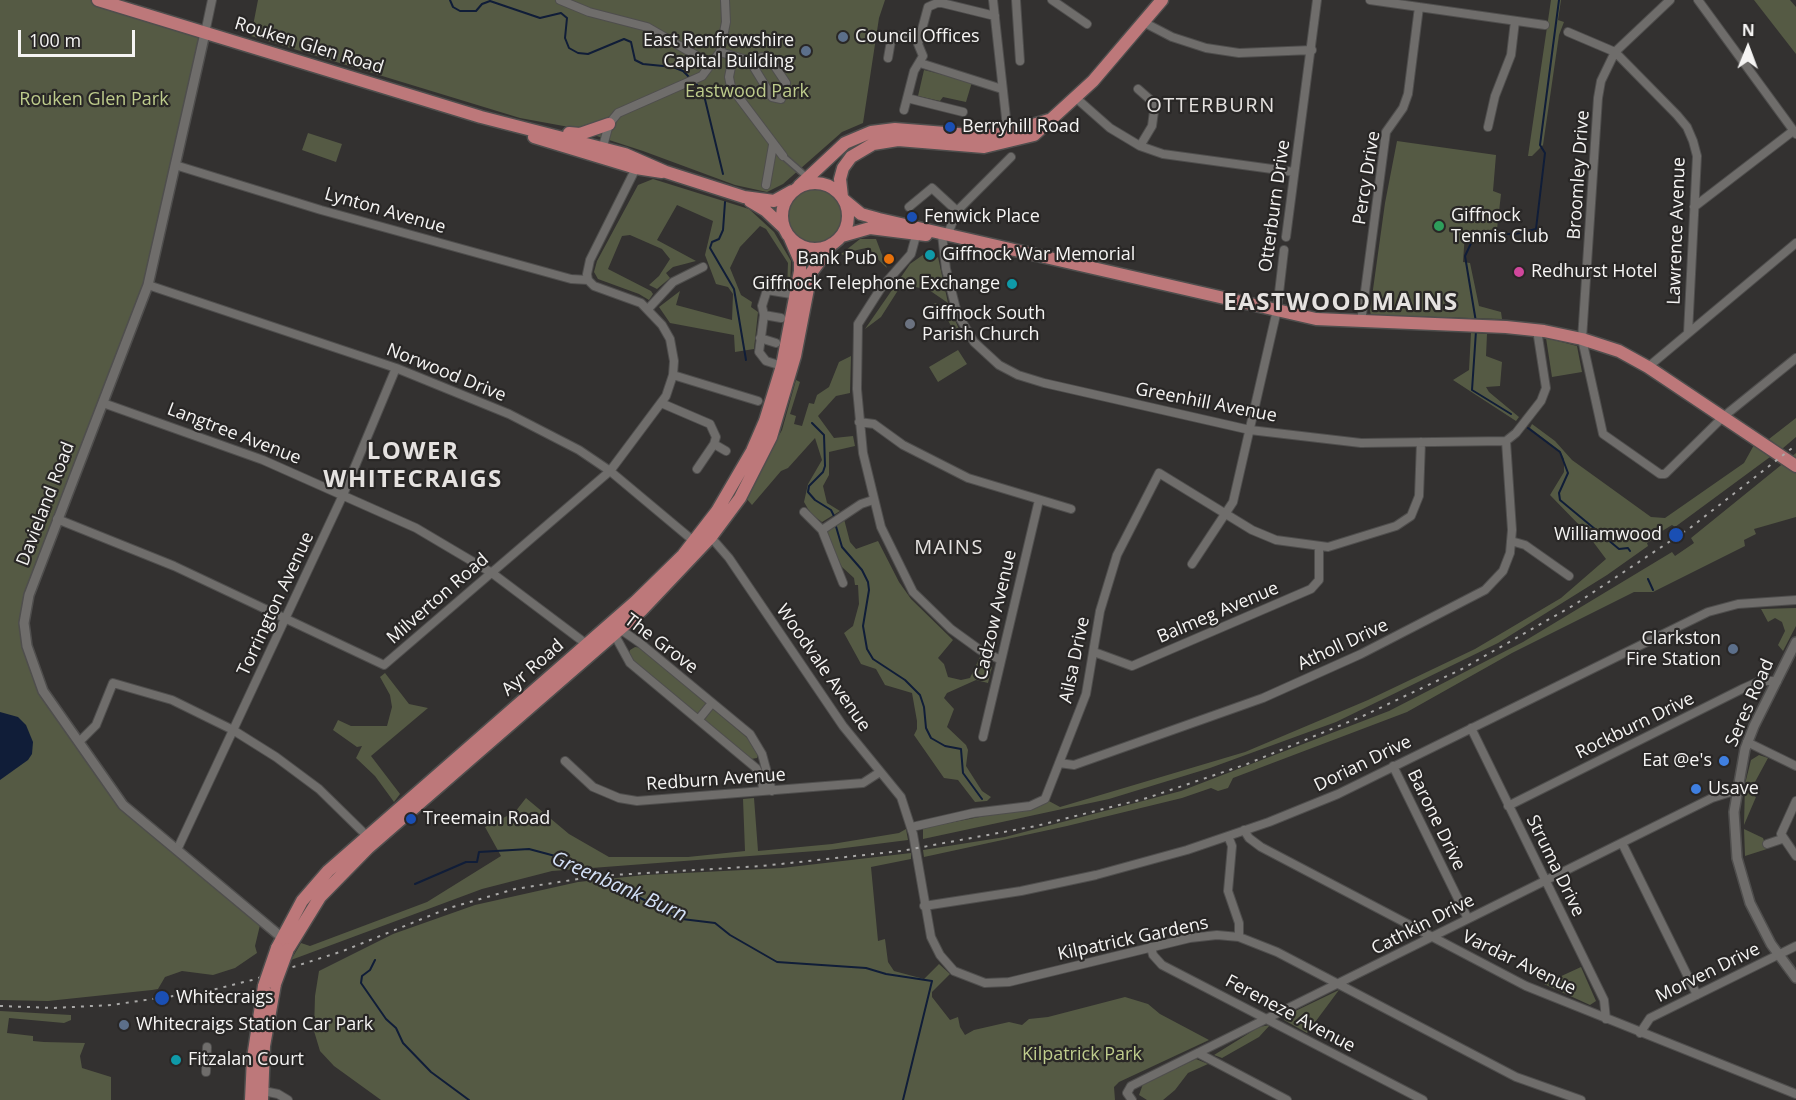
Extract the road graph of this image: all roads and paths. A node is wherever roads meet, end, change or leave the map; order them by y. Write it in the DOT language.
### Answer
graph roads {
  1 [pos="98,0"];
  2 [pos="212,0"];
  3 [pos="560,0"];
  4 [pos="725,0"];
  5 [pos="993,0"];
  6 [pos="1016,0"];
  7 [pos="1052,0"];
  8 [pos="1162,0"];
  9 [pos="1317,0"];
  10 [pos="1370,0"];
  11 [pos="1670,0"];
  12 [pos="1698,0"];
  13 [pos="1419,7"];
  14 [pos="995,16"];
  15 [pos="1515,21"];
  16 [pos="1145,23"];
  17 [pos="1087,24"];
  18 [pos="1545,25"];
  19 [pos="1568,32"];
  20 [pos="205,33"];
  21 [pos="919,38"];
  22 [pos="1312,50"];
  23 [pos="720,52"];
  24 [pos="1615,52"];
  25 [pos="736,58"];
  26 [pos="888,58"];
  27 [pos="750,61"];
  28 [pos="1020,62"];
  29 [pos="920,63"];
  30 [pos="711,64"];
  31 [pos="1002,88"];
  32 [pos="1138,89"];
  33 [pos="908,98"];
  34 [pos="1076,98"];
  35 [pos="904,110"];
  36 [pos="963,112"];
  37 [pos="609,124"];
  38 [pos="509,125"];
  39 [pos="1488,127"];
  40 [pos="532,130"];
  41 [pos="1795,132"];
  42 [pos="1008,138"];
  43 [pos="773,145"];
  44 [pos="1140,146"];
  45 [pos="601,152"];
  46 [pos="783,156"];
  47 [pos="1011,157"];
  48 [pos="175,165"];
  49 [pos="636,168"];
  50 [pos="666,172"];
  51 [pos="1294,172"];
  52 [pos="766,185"];
  53 [pos="800,185"];
  54 [pos="744,197"];
  55 [pos="843,198"];
  56 [pos="909,207"];
  57 [pos="1694,207"];
  58 [pos="957,211"];
  59 [pos="917,231"];
  60 [pos="787,233"];
  61 [pos="945,235"];
  62 [pos="1286,237"];
  63 [pos="837,240"];
  64 [pos="1796,243"];
  65 [pos="1284,250"];
  66 [pos="703,267"];
  67 [pos="588,280"];
  68 [pos="148,285"];
  69 [pos="797,295"];
  70 [pos="648,309"];
  71 [pos="1277,310"];
  72 [pos="764,315"];
  73 [pos="781,318"];
  74 [pos="1361,322"];
  75 [pos="1537,330"];
  76 [pos="1688,333"];
  77 [pos="760,338"];
  78 [pos="1582,339"];
  79 [pos="776,343"];
  80 [pos="795,356"];
  81 [pos="1796,358"];
  82 [pos="782,366"];
  83 [pos="1648,367"];
  84 [pos="396,368"];
  85 [pos="694,370"];
  86 [pos="673,375"];
  87 [pos="691,380"];
  88 [pos="758,401"];
  89 [pos="103,403"];
  90 [pos="662,404"];
  91 [pos="1723,417"];
  92 [pos="859,422"];
  93 [pos="1250,430"];
  94 [pos="1506,441"];
  95 [pos="1421,442"];
  96 [pos="714,444"];
  97 [pos="726,451"];
  98 [pos="1796,466"];
  99 [pos="697,469"];
  100 [pos="610,471"];
  101 [pos="343,495"];
  102 [pos="873,500"];
  103 [pos="1039,500"];
  104 [pos="1071,509"];
  105 [pos="804,512"];
  106 [pos="1225,514"];
  107 [pos="57,519"];
  108 [pos="822,530"];
  109 [pos="707,533"];
  110 [pos="1511,541"];
  111 [pos="698,544"];
  112 [pos="1319,546"];
  113 [pos="1192,564"];
  114 [pos="492,573"];
  115 [pos="1569,576"];
  116 [pos="843,583"];
  117 [pos="1796,600"];
  118 [pos="286,618"];
  119 [pos="615,629"];
  120 [pos="1796,642"];
  121 [pos="590,649"];
  122 [pos="1094,652"];
  123 [pos="1001,660"];
  124 [pos="1777,681"];
  125 [pos="712,703"];
  126 [pos="699,719"];
  127 [pos="1471,728"];
  128 [pos="234,730"];
  129 [pos="983,737"];
  130 [pos="80,741"];
  131 [pos="1747,742"];
  132 [pos="565,761"];
  133 [pos="1059,763"];
  134 [pos="1393,766"];
  135 [pos="1796,766"];
  136 [pos="880,772"];
  137 [pos="1737,790"];
  138 [pos="762,791"];
  139 [pos="772,791"];
  140 [pos="1796,801"];
  141 [pos="1508,806"];
  142 [pos="912,827"];
  143 [pos="1244,830"];
  144 [pos="1228,836"];
  145 [pos="1782,838"];
  146 [pos="371,840"];
  147 [pos="1622,843"];
  148 [pos="1767,844"];
  149 [pos="177,850"];
  150 [pos="1796,856"];
  151 [pos="1546,881"];
  152 [pos="924,906"];
  153 [pos="1468,919"];
  154 [pos="1431,936"];
  155 [pos="1239,937"];
  156 [pos="284,945"];
  157 [pos="1796,946"];
  158 [pos="1152,947"];
  159 [pos="1778,955"];
  160 [pos="1796,978"];
  161 [pos="1338,984"];
  162 [pos="1697,995"];
  163 [pos="1267,1019"];
  164 [pos="1606,1019"];
  165 [pos="1640,1033"];
  166 [pos="207,1047"];
  167 [pos="1198,1053"];
  168 [pos="258,1058"];
  169 [pos="207,1059"];
  170 [pos="206,1072"];
  171 [pos="1796,1094"];
  172 [pos="256,1095"];
  173 [pos="1129,1096"];
  174 [pos="288,1100"];
  175 [pos="1287,1100"];
  176 [pos="1423,1100"];
  177 [pos="1581,1100"];
  1 -- 20 [label="main road, Rouken Glen Road"];
  2 -- 20 [label="street"];
  3 -- 30 [label="street"];
  4 -- 23 [label="street"];
  5 -- 14 [label="street"];
  6 -- 28 [label="street"];
  7 -- 17 [label="street"];
  8 -- 16 [label="main road"];
  9 -- 22 [label="street, Otterburn Drive"];
  10 -- 13 [label="street"];
  11 -- 24 [label="street"];
  12 -- 41 [label="street"];
  13 -- 15 [label="street"];
  13 -- 74 [label="street, Percy Drive"];
  14 -- 21 [label="street"];
  14 -- 31 [label="street"];
  15 -- 18 [label="street"];
  15 -- 39 [label="street"];
  16 -- 22 [label="street"];
  16 -- 34 [label="main road"];
  19 -- 24 [label="street"];
  20 -- 38 [label="main road, Rouken Glen Road"];
  20 -- 48 [label="street, Davieland Road"];
  21 -- 26 [label="street"];
  21 -- 29 [label="street"];
  22 -- 51 [label="street, Otterburn Drive"];
  23 -- 25 [label="street"];
  23 -- 30 [label="street"];
  24 -- 57 [label="street, Lawrence Avenue"];
  24 -- 78 [label="street, Broomley Drive"];
  25 -- 27 [label="street"];
  25 -- 43 [label="street"];
  27 -- 27 [label="street"];
  29 -- 31 [label="street"];
  29 -- 33 [label="street"];
  30 -- 37 [label="street"];
  31 -- 42 [label="street"];
  32 -- 44 [label="street"];
  33 -- 35 [label="street"];
  33 -- 36 [label="street"];
  34 -- 42 [label="main road"];
  34 -- 44 [label="street"];
  37 -- 40 [label="main road"];
  37 -- 45 [label="street"];
  38 -- 40 [label="main road, Rouken Glen Road"];
  38 -- 45 [label="main road, Rouken Glen Road"];
  40 -- 45 [label="main road, Rouken Glen Road"];
  41 -- 57 [label="street"];
  42 -- 53 [label="main road"];
  42 -- 55 [label="main road"];
  43 -- 46 [label="street"];
  43 -- 52 [label="street"];
  44 -- 51 [label="street"];
  45 -- 49 [label="main road, Rouken Glen Road"];
  45 -- 50 [label="main road, Rouken Glen Road"];
  46 -- 53 [label="street"];
  47 -- 58 [label="street"];
  48 -- 67 [label="street, Lynton Avenue"];
  48 -- 68 [label="street, Davieland Road"];
  49 -- 50 [label="main road, Rouken Glen Road"];
  49 -- 67 [label="street"];
  50 -- 54 [label="main road, Rouken Glen Road"];
  51 -- 62 [label="street, Otterburn Drive"];
  53 -- 54 [label="main road, Rouken Glen Road"];
  53 -- 55 [label="main road"];
  53 -- 60 [label="main road"];
  54 -- 60 [label="main road, Rouken Glen Road"];
  55 -- 59 [label="main road"];
  55 -- 63 [label="main road"];
  56 -- 58 [label="street"];
  57 -- 76 [label="street, Lawrence Avenue"];
  58 -- 61 [label="street"];
  59 -- 61 [label="main road"];
  59 -- 63 [label="main road"];
  59 -- 92 [label="street"];
  60 -- 63 [label="main road"];
  60 -- 69 [label="main road, Ayr Road"];
  61 -- 71 [label="main road"];
  61 -- 93 [label="street, Greenhill Avenue"];
  62 -- 65 [label="street, Otterburn Drive"];
  63 -- 80 [label="main road, Ayr Road"];
  64 -- 76 [label="street"];
  65 -- 71 [label="street, Otterburn Drive"];
  66 -- 70 [label="street"];
  67 -- 70 [label="street, Milverton Road"];
  68 -- 84 [label="street, Norwood Drive"];
  68 -- 89 [label="street, Davieland Road"];
  69 -- 72 [label="street"];
  69 -- 82 [label="main road, Ayr Road"];
  70 -- 86 [label="street, Milverton Road"];
  71 -- 74 [label="main road"];
  71 -- 93 [label="street, Otterburn Drive"];
  72 -- 73 [label="street"];
  72 -- 77 [label="street"];
  74 -- 75 [label="main road"];
  75 -- 78 [label="main road"];
  75 -- 94 [label="street"];
  76 -- 83 [label="street"];
  77 -- 79 [label="street"];
  77 -- 82 [label="street"];
  78 -- 83 [label="main road"];
  78 -- 91 [label="street, Broomley Drive"];
  80 -- 82 [label="street"];
  80 -- 109 [label="main road, Ayr Road"];
  81 -- 91 [label="street"];
  82 -- 109 [label="main road, Ayr Road"];
  83 -- 91 [label="main road"];
  84 -- 100 [label="street, Norwood Drive"];
  84 -- 101 [label="street, Torrington Avenue"];
  85 -- 87 [label="street"];
  86 -- 87 [label="street"];
  86 -- 90 [label="street, Milverton Road"];
  87 -- 88 [label="street"];
  89 -- 101 [label="street, Langtree Avenue"];
  89 -- 107 [label="street, Davieland Road"];
  90 -- 96 [label="street"];
  90 -- 100 [label="street, Milverton Road"];
  91 -- 98 [label="main road"];
  92 -- 102 [label="street"];
  92 -- 103 [label="street"];
  93 -- 95 [label="street, Greenhill Avenue"];
  93 -- 106 [label="street, Otterburn Drive"];
  94 -- 95 [label="street, Greenhill Avenue"];
  94 -- 110 [label="street, Atholl Drive"];
  95 -- 112 [label="street"];
  96 -- 97 [label="street"];
  96 -- 99 [label="street"];
  100 -- 111 [label="street, Norwood Drive"];
  100 -- 114 [label="street, Milverton Road"];
  101 -- 114 [label="street, Langtree Avenue"];
  101 -- 118 [label="street, Torrington Avenue"];
  102 -- 108 [label="street"];
  102 -- 123 [label="street"];
  103 -- 104 [label="street"];
  103 -- 123 [label="street, Cadzow Avenue"];
  105 -- 108 [label="street"];
  106 -- 112 [label="street"];
  106 -- 113 [label="street, Otterburn Drive"];
  106 -- 122 [label="street, Ailsa Drive"];
  107 -- 118 [label="street, Milverton Road"];
  107 -- 130 [label="street, Davieland Road"];
  108 -- 116 [label="street"];
  109 -- 111 [label="main road, Ayr Road"];
  109 -- 136 [label="street, Woodvale Avenue"];
  110 -- 115 [label="street"];
  110 -- 133 [label="street, Atholl Drive"];
  111 -- 119 [label="main road, Ayr Road"];
  112 -- 122 [label="street, Balmeg Avenue"];
  114 -- 118 [label="street, Milverton Road"];
  114 -- 121 [label="street, Langtree Avenue"];
  117 -- 127 [label="street, Dorian Drive"];
  118 -- 128 [label="street, Torrington Avenue"];
  119 -- 121 [label="main road, Ayr Road"];
  119 -- 125 [label="street, The Grove"];
  119 -- 126 [label="street, The Grove"];
  120 -- 124 [label="street, Seres Road"];
  121 -- 146 [label="main road, Ayr Road"];
  122 -- 133 [label="street, Ailsa Drive"];
  123 -- 129 [label="street, Cadzow Avenue"];
  124 -- 131 [label="street, Seres Road"];
  124 -- 141 [label="street, Rockburn Drive"];
  125 -- 126 [label="street"];
  125 -- 139 [label="street, The Grove"];
  126 -- 138 [label="street, The Grove"];
  127 -- 134 [label="street, Dorian Drive"];
  127 -- 141 [label="street, Struma Drive"];
  128 -- 130 [label="street"];
  128 -- 146 [label="street"];
  128 -- 149 [label="street, Torrington Avenue"];
  130 -- 149 [label="street, Davieland Road"];
  131 -- 135 [label="street"];
  131 -- 137 [label="street, Seres Road"];
  132 -- 138 [label="street, Redburn Avenue"];
  133 -- 142 [label="street, Ailsa Drive"];
  134 -- 143 [label="street, Dorian Drive"];
  134 -- 153 [label="street, Barone Drive"];
  136 -- 139 [label="street, Redburn Avenue"];
  136 -- 142 [label="street, Woodvale Avenue"];
  137 -- 147 [label="street, Cathkin Drive"];
  137 -- 159 [label="street, Seres Road"];
  138 -- 139 [label="street, Redburn Avenue"];
  140 -- 145 [label="street"];
  141 -- 151 [label="street, Struma Drive"];
  142 -- 152 [label="street, Kilpatrick Gardens"];
  143 -- 144 [label="street, Dorian Drive"];
  143 -- 154 [label="street, Vardar Avenue"];
  144 -- 152 [label="street, Dorian Drive"];
  144 -- 155 [label="street"];
  145 -- 148 [label="street"];
  145 -- 150 [label="street"];
  146 -- 156 [label="main road, Ayr Road"];
  147 -- 151 [label="street, Cathkin Drive"];
  147 -- 162 [label="street"];
  149 -- 156 [label="street, Davieland Road"];
  151 -- 153 [label="street, Cathkin Drive"];
  151 -- 164 [label="street, Struma Drive"];
  152 -- 158 [label="street, Kilpatrick Gardens"];
  153 -- 154 [label="street, Cathkin Drive"];
  154 -- 161 [label="street, Cathkin Drive"];
  154 -- 164 [label="street, Vardar Avenue"];
  155 -- 158 [label="street, Kilpatrick Gardens"];
  155 -- 161 [label="street, Kilpatrick Gardens"];
  156 -- 168 [label="main road, Ayr Road, bridge"];
  157 -- 159 [label="street, Morven Drive"];
  158 -- 163 [label="street, Fereneze Avenue"];
  159 -- 160 [label="street, Seres Road"];
  159 -- 162 [label="street, Morven Drive"];
  161 -- 163 [label="street, Cathkin Drive"];
  161 -- 177 [label="street, Kilpatrick Gardens"];
  162 -- 165 [label="street, Morven Drive"];
  163 -- 167 [label="street, Cathkin Drive"];
  163 -- 176 [label="street, Fereneze Avenue"];
  164 -- 165 [label="street, Vardar Avenue"];
  165 -- 171 [label="street, Vardar Avenue"];
  166 -- 169 [label="street"];
  167 -- 173 [label="street, Cathkin Drive"];
  167 -- 175 [label="street"];
  168 -- 169 [label="street"];
  168 -- 172 [label="main road, Ayr Road"];
  169 -- 170 [label="street"];
  172 -- 174 [label="street"];
}
